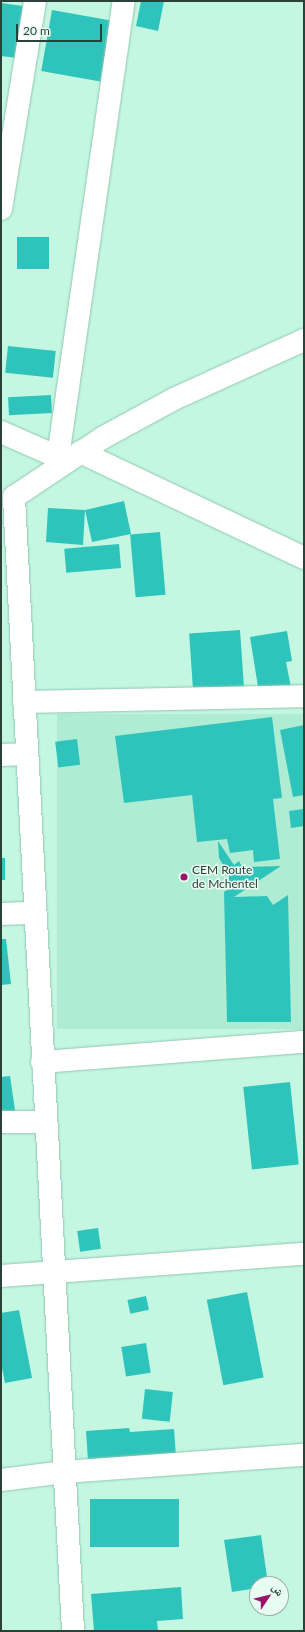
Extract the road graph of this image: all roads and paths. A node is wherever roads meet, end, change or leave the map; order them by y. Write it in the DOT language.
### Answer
graph roads {
  1 [pos="35,1"];
  2 [pos="124,1"];
  3 [pos="1,208"];
  4 [pos="304,340"];
  5 [pos="1,432"];
  6 [pos="69,457"];
  7 [pos="7,501"];
  8 [pos="304,558"];
  9 [pos="304,696"];
  10 [pos="24,702"];
  11 [pos="26,754"];
  12 [pos="1,755"];
  13 [pos="34,913"];
  14 [pos="1,914"];
  15 [pos="304,1042"];
  16 [pos="42,1062"];
  17 [pos="1,1122"];
  18 [pos="45,1122"];
  19 [pos="304,1254"];
  20 [pos="53,1271"];
  21 [pos="1,1276"];
  22 [pos="304,1455"];
  23 [pos="64,1472"];
  24 [pos="1,1480"];
  25 [pos="74,1631"];
  1 -- 3 [label="street"];
  2 -- 6 [label="street"];
  4 -- 6 [label="street"];
  5 -- 6 [label="street"];
  6 -- 7 [label="street"];
  6 -- 8 [label="street"];
  7 -- 10 [label="street"];
  9 -- 10 [label="street"];
  10 -- 11 [label="street"];
  11 -- 12 [label="street"];
  11 -- 13 [label="street"];
  13 -- 14 [label="street"];
  13 -- 16 [label="street"];
  15 -- 16 [label="street"];
  16 -- 18 [label="street"];
  17 -- 18 [label="street"];
  18 -- 20 [label="street"];
  19 -- 20 [label="street"];
  20 -- 21 [label="street"];
  20 -- 23 [label="street"];
  22 -- 23 [label="street"];
  23 -- 24 [label="street"];
  23 -- 25 [label="street"];
}
